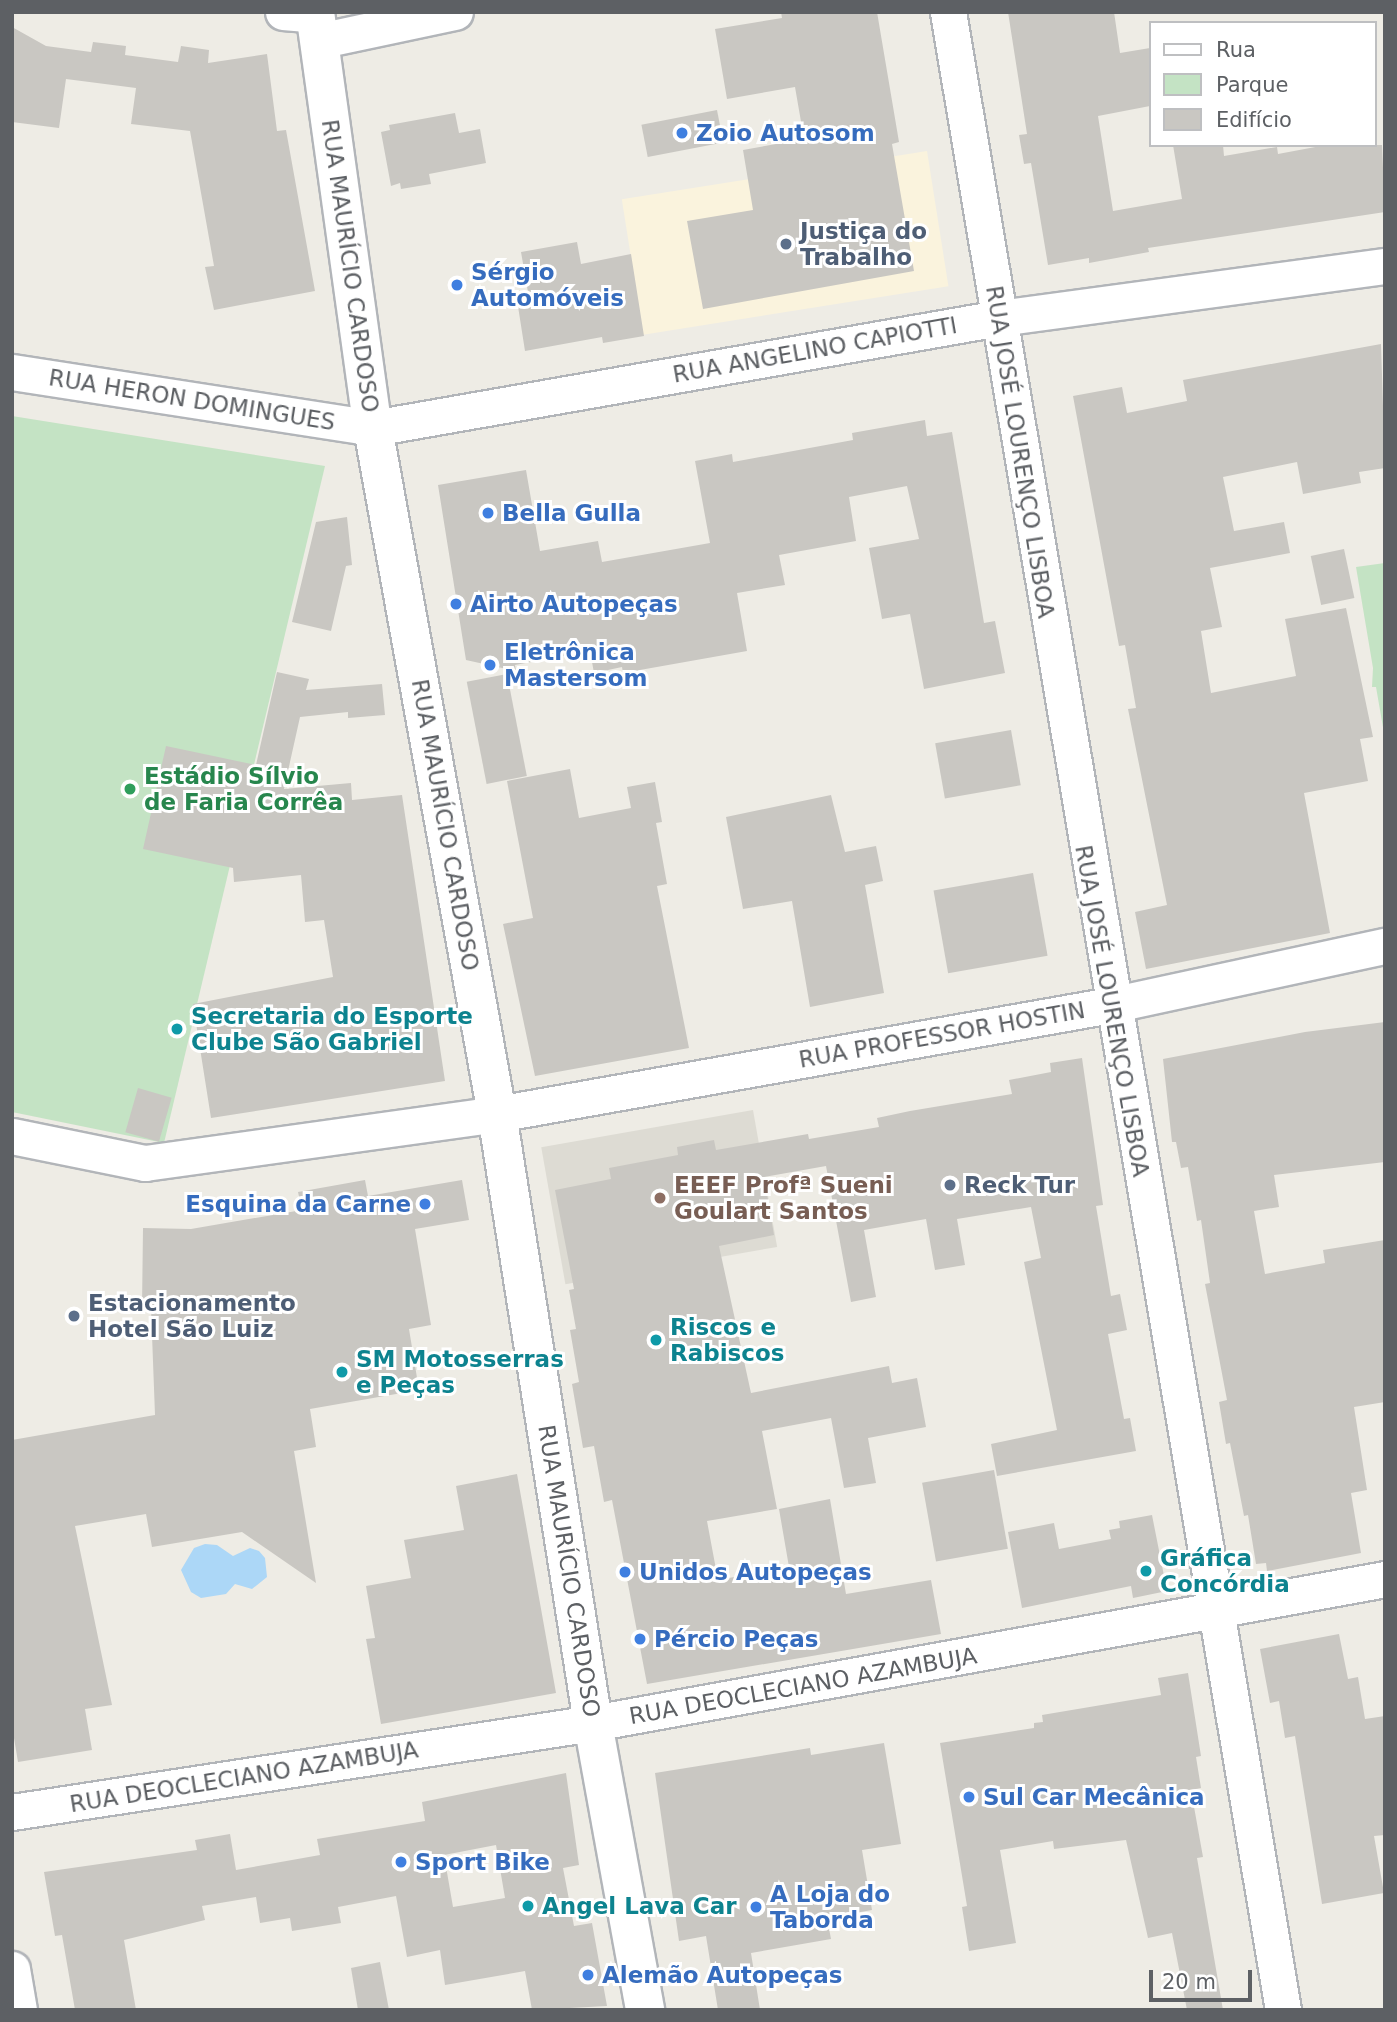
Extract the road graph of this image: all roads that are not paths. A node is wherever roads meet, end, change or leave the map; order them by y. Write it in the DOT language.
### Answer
graph roads {
  1 [pos="455,12"];
  2 [pos="948,12"];
  3 [pos="308,20"];
  4 [pos="1385,266"];
  5 [pos="999,318"];
  6 [pos="12,372"];
  7 [pos="373,428"];
  8 [pos="1385,946"];
  9 [pos="1111,1005"];
  10 [pos="497,1114"];
  11 [pos="12,1136"];
  12 [pos="1385,1579"];
  13 [pos="1213,1613"];
  14 [pos="593,1723"];
  15 [pos="12,1812"];
  16 [pos="12,1969"];
  17 [pos="19,2010"];
  18 [pos="645,2010"];
  19 [pos="1283,2010"];
  1 -- 3 [label="street"];
  2 -- 5 [label="street, RUA JOSÉ LOURENÇO LISBOA"];
  3 -- 7 [label="main road, RUA MAURÍCIO CARDOSO"];
  4 -- 5 [label="street, RUA ANGELINO CAPIOTTI"];
  5 -- 7 [label="street, RUA ANGELINO CAPIOTTI"];
  5 -- 9 [label="street, RUA JOSÉ LOURENÇO LISBOA"];
  6 -- 7 [label="street, RUA HERON DOMINGUES"];
  7 -- 10 [label="main road, RUA MAURÍCIO CARDOSO"];
  8 -- 9 [label="street, RUA PROFESSOR HOSTIN"];
  9 -- 10 [label="street, RUA PROFESSOR HOSTIN"];
  9 -- 13 [label="street, RUA JOSÉ LOURENÇO LISBOA"];
  10 -- 11 [label="street, RUA PROFESSOR HOSTIN"];
  10 -- 14 [label="main road, RUA MAURÍCIO CARDOSO"];
  12 -- 13 [label="street, RUA DEOCLECIANO AZAMBUJA"];
  13 -- 14 [label="street, RUA DEOCLECIANO AZAMBUJA"];
  13 -- 19 [label="street, RUA JOSÉ LOURENÇO LISBOA"];
  14 -- 15 [label="street, RUA DEOCLECIANO AZAMBUJA"];
  14 -- 18 [label="main road, RUA MAURÍCIO CARDOSO"];
  16 -- 17 [label="street"];
}
